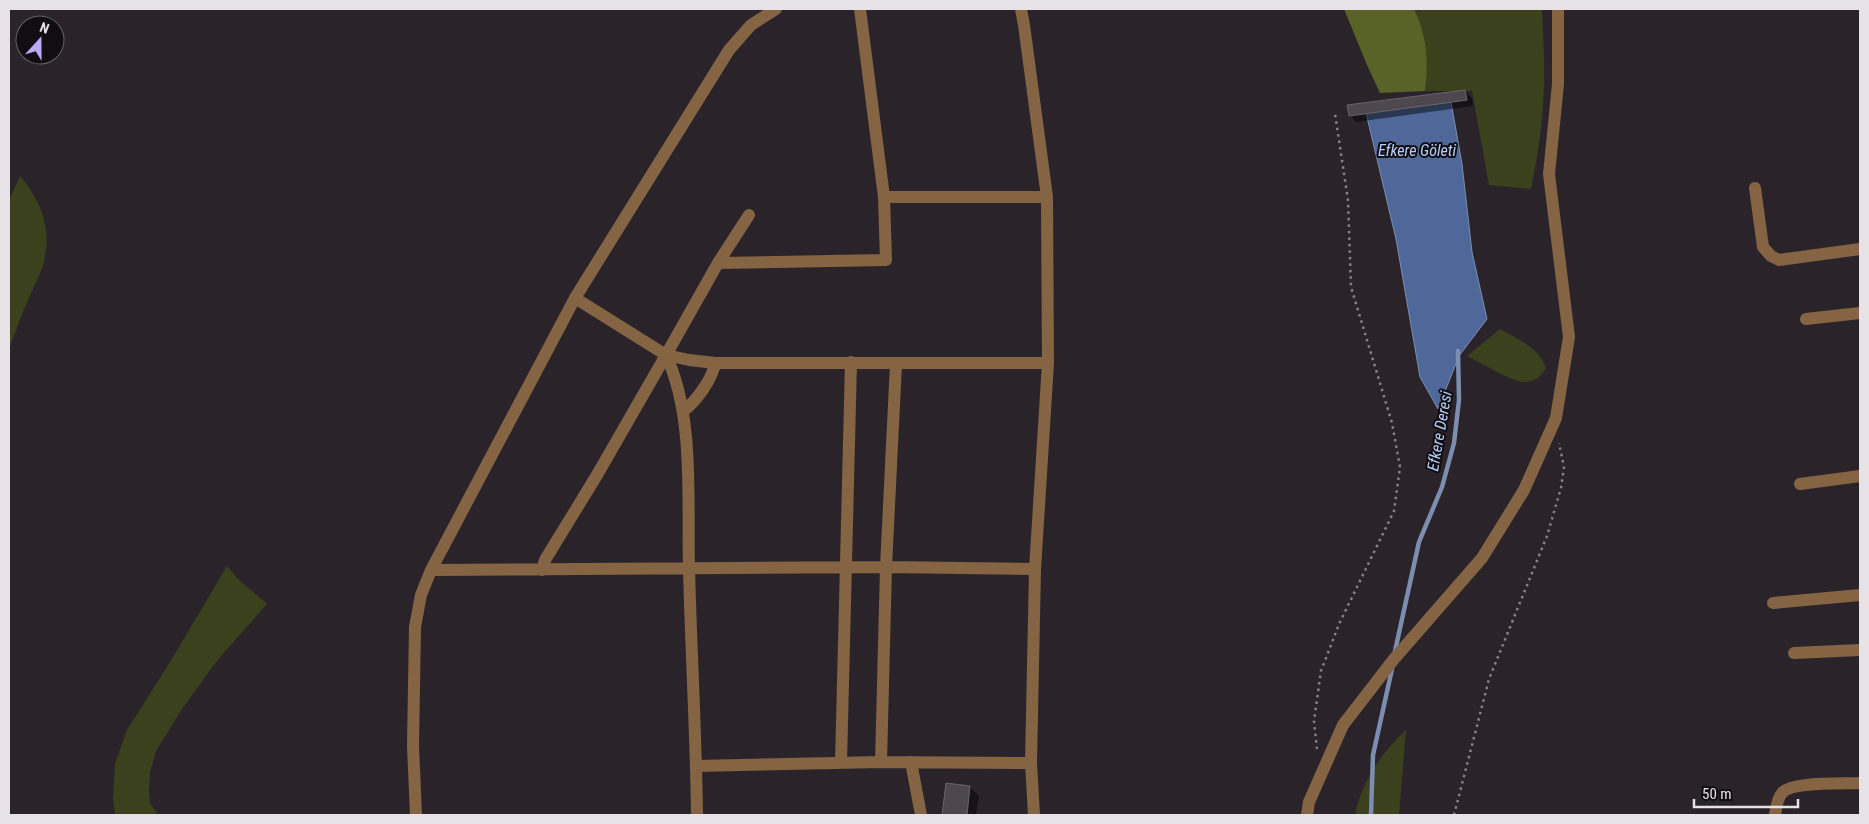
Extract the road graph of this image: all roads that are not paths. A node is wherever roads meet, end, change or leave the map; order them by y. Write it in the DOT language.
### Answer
graph roads {
  1 [pos="776,9"];
  2 [pos="860,9"];
  3 [pos="1021,9"];
  4 [pos="1558,9"];
  5 [pos="1755,188"];
  6 [pos="884,197"];
  7 [pos="1047,197"];
  8 [pos="749,215"];
  9 [pos="1860,249"];
  10 [pos="718,263"];
  11 [pos="575,298"];
  12 [pos="1860,313"];
  13 [pos="1806,319"];
  14 [pos="666,355"];
  15 [pos="850,362"];
  16 [pos="715,363"];
  17 [pos="1048,363"];
  18 [pos="896,364"];
  19 [pos="683,411"];
  20 [pos="1860,476"];
  21 [pos="1800,484"];
  22 [pos="886,567"];
  23 [pos="844,568"];
  24 [pos="1035,569"];
  25 [pos="431,570"];
  26 [pos="542,570"];
  27 [pos="689,570"];
  28 [pos="1860,595"];
  29 [pos="1773,603"];
  30 [pos="1860,650"];
  31 [pos="1794,653"];
  32 [pos="840,762"];
  33 [pos="881,762"];
  34 [pos="911,762"];
  35 [pos="1031,763"];
  36 [pos="696,766"];
  37 [pos="1860,783"];
  38 [pos="416,815"];
  39 [pos="697,815"];
  40 [pos="921,815"];
  41 [pos="1034,815"];
  42 [pos="1307,815"];
  43 [pos="1775,815"];
  1 -- 11 [label="street"];
  2 -- 6 [label="street"];
  3 -- 7 [label="street"];
  4 -- 42 [label="street"];
  5 -- 9 [label="street"];
  6 -- 7 [label="street"];
  6 -- 10 [label="street"];
  7 -- 17 [label="street"];
  8 -- 10 [label="street"];
  10 -- 14 [label="street"];
  11 -- 14 [label="street"];
  11 -- 25 [label="street"];
  12 -- 13 [label="street"];
  14 -- 16 [label="street"];
  14 -- 19 [label="street"];
  14 -- 26 [label="street"];
  15 -- 16 [label="street"];
  15 -- 18 [label="street"];
  15 -- 23 [label="street"];
  16 -- 19 [label="street"];
  17 -- 18 [label="street"];
  17 -- 24 [label="street"];
  18 -- 22 [label="street"];
  19 -- 27 [label="street"];
  20 -- 21 [label="street"];
  22 -- 23 [label="street"];
  22 -- 24 [label="street"];
  22 -- 33 [label="street"];
  23 -- 27 [label="street"];
  23 -- 32 [label="street"];
  24 -- 35 [label="street"];
  25 -- 26 [label="street"];
  25 -- 38 [label="street"];
  26 -- 27 [label="street"];
  27 -- 36 [label="street"];
  28 -- 29 [label="street"];
  30 -- 31 [label="street"];
  32 -- 33 [label="street"];
  32 -- 36 [label="street"];
  33 -- 34 [label="street"];
  34 -- 35 [label="street"];
  34 -- 40 [label="street"];
  35 -- 41 [label="street"];
  36 -- 39 [label="street"];
  37 -- 43 [label="street"];
}
